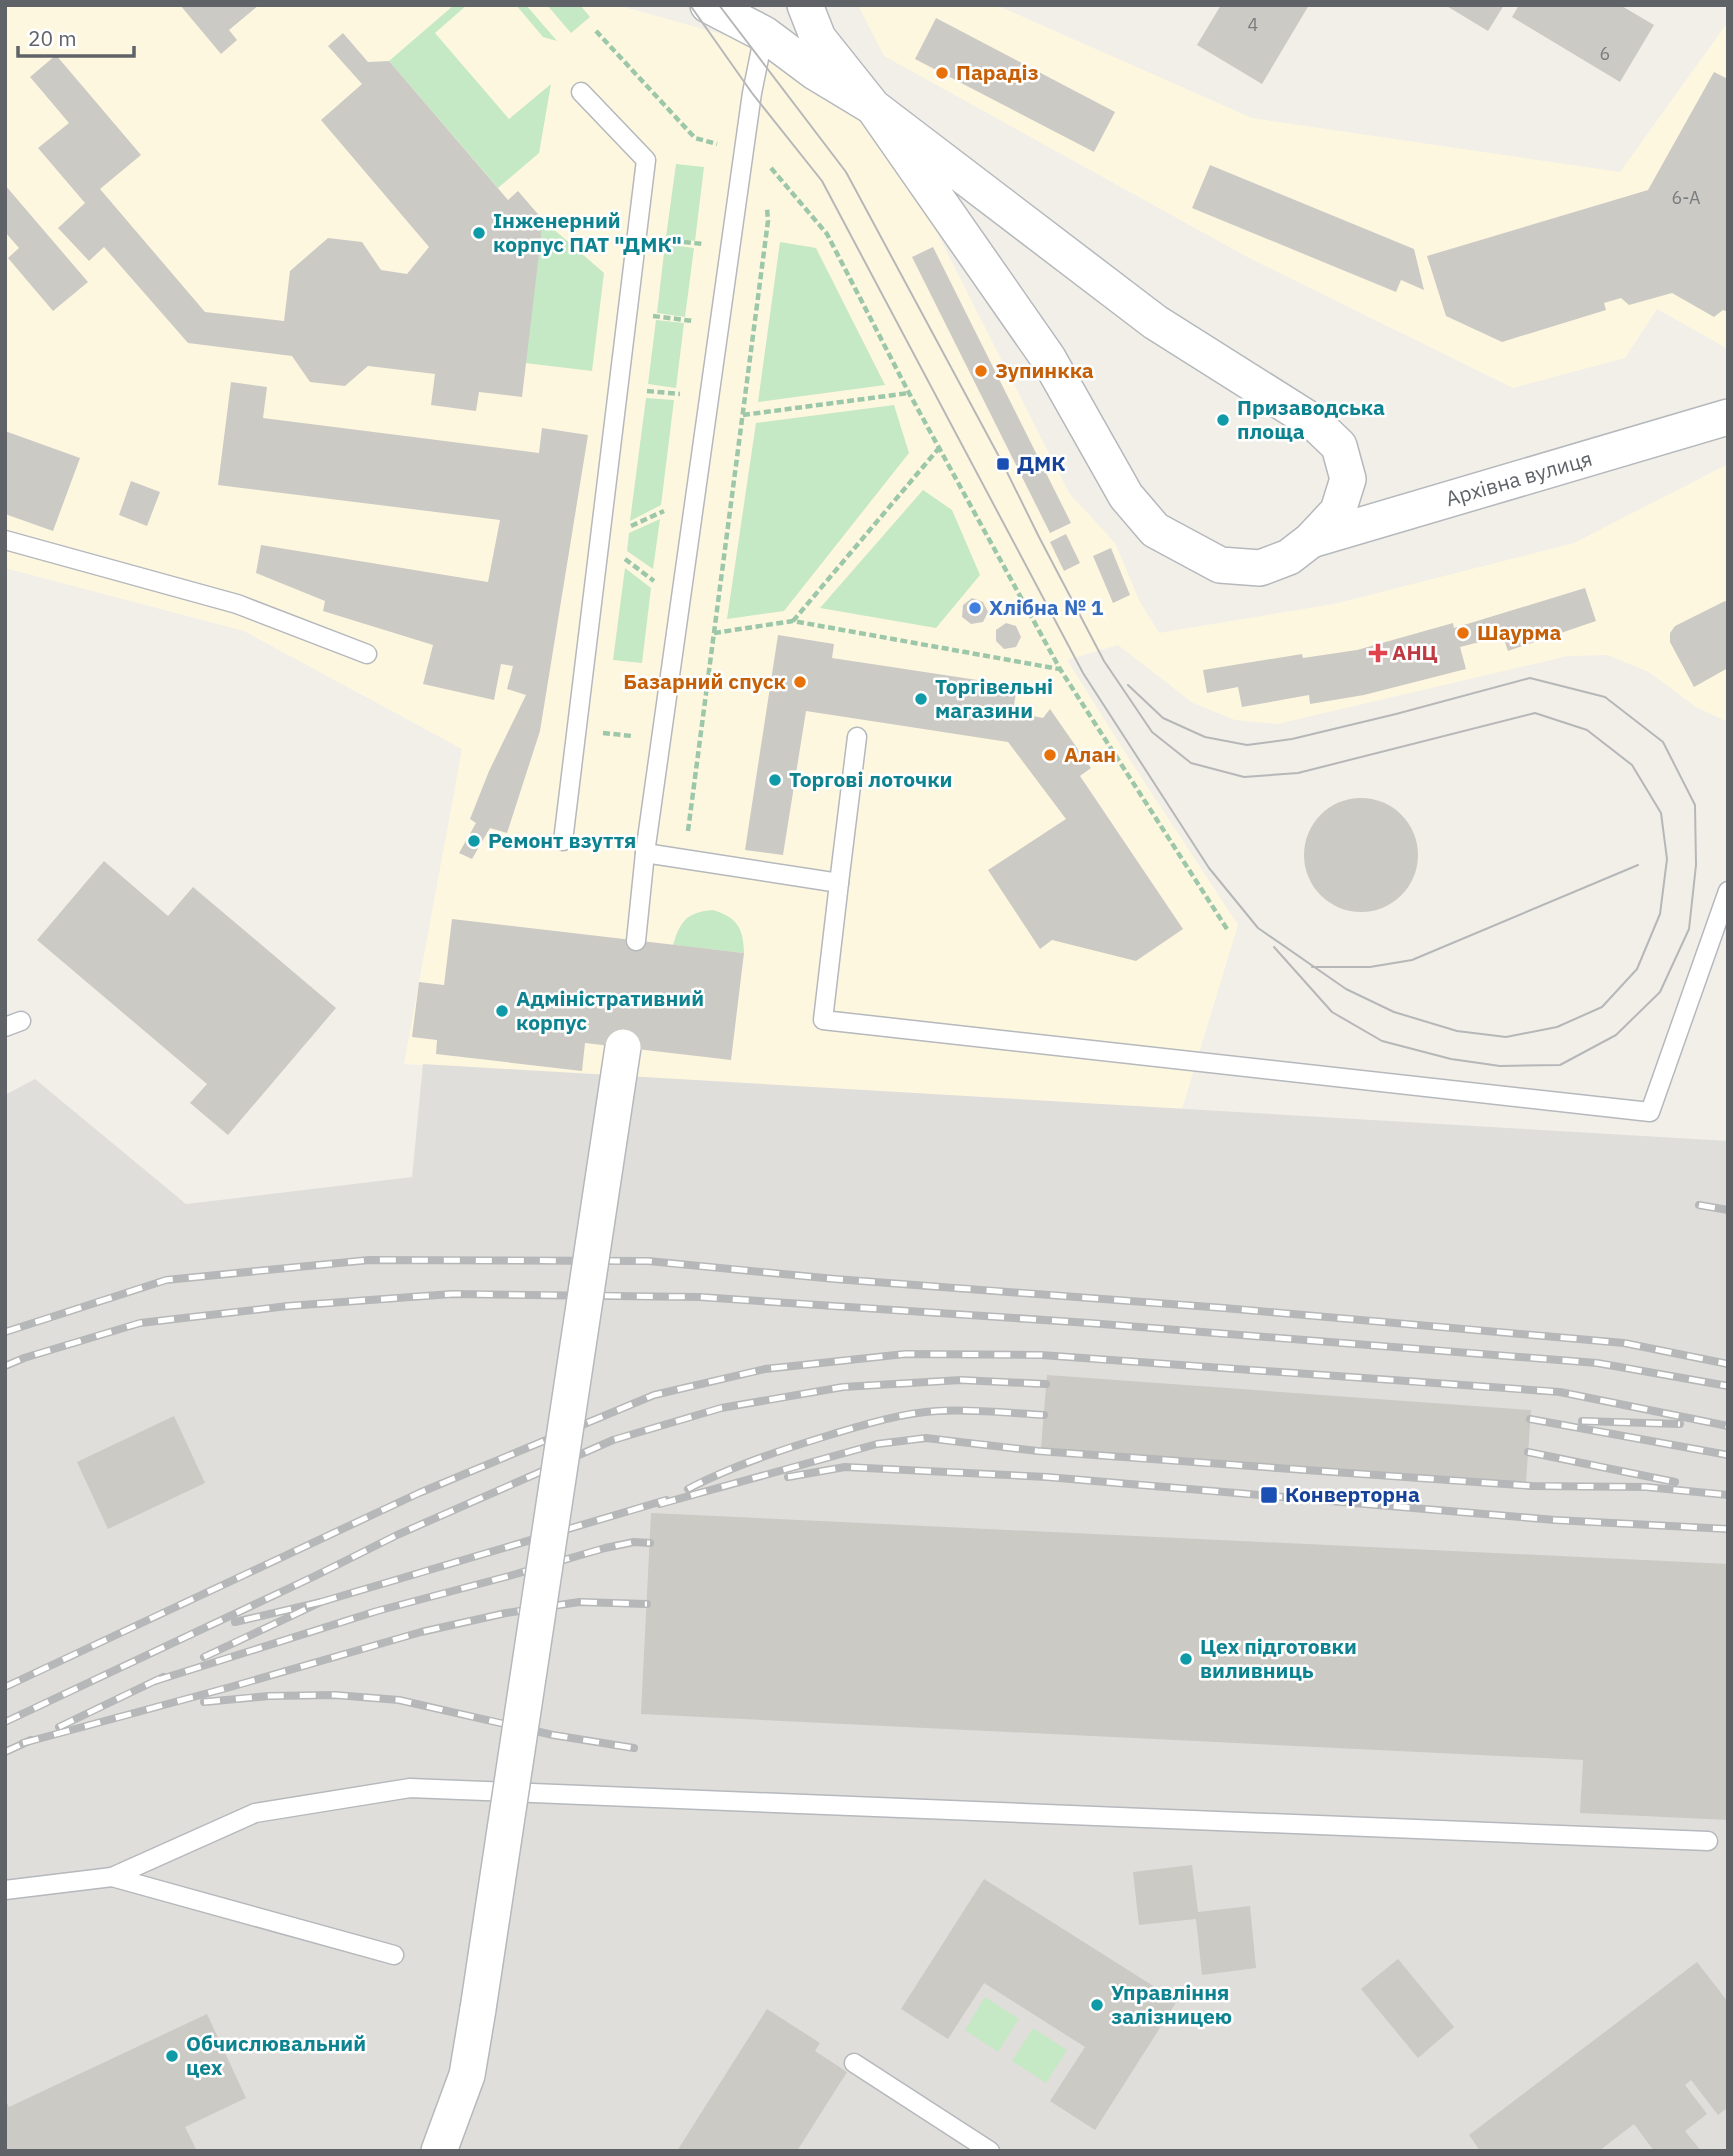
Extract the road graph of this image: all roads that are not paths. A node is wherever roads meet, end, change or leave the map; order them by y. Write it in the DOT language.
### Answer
graph roads {
  1 [pos="708,5"];
  2 [pos="805,5"];
  3 [pos="766,20"];
  4 [pos="582,92"];
  5 [pos="873,107"];
  6 [pos="1728,417"];
  7 [pos="5,540"];
  8 [pos="1311,540"];
  9 [pos="367,654"];
  10 [pos="857,737"];
  11 [pos="563,841"];
  12 [pos="645,853"];
  13 [pos="839,883"];
  14 [pos="1728,891"];
  15 [pos="636,941"];
  16 [pos="623,1047"];
  17 [pos="1708,1841"];
  18 [pos="112,1877"];
  19 [pos="5,1890"];
  20 [pos="394,1955"];
  21 [pos="854,2063"];
  22 [pos="439,2151"];
  23 [pos="990,2151"];
  1 -- 3 [label="street"];
  2 -- 5 [label="street"];
  3 -- 5 [label="street"];
  3 -- 12 [label="lane"];
  4 -- 11 [label="lane"];
  5 -- 8 [label="street"];
  5 -- 8 [label="street"];
  6 -- 8 [label="street, Архівна вулиця"];
  7 -- 9 [label="lane"];
  10 -- 13 [label="lane"];
  12 -- 13 [label="lane"];
  12 -- 15 [label="lane"];
  13 -- 14 [label="lane"];
  16 -- 22 [label="street, bridge"];
  17 -- 18 [label="lane"];
  18 -- 19 [label="lane"];
  18 -- 20 [label="lane"];
  21 -- 23 [label="lane"];
}
